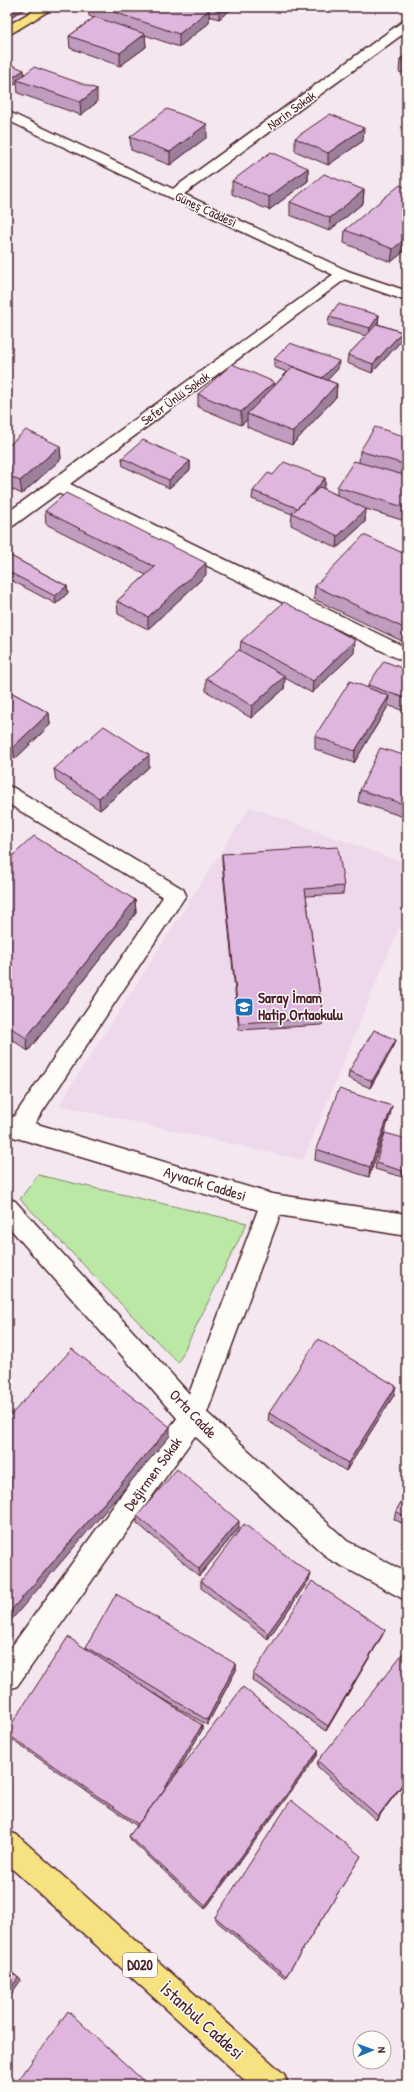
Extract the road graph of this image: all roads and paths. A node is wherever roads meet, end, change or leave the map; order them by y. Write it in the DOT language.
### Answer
graph roads {
  1 [pos="48,7"];
  2 [pos="407,25"];
  3 [pos="7,32"];
  4 [pos="7,115"];
  5 [pos="175,194"];
  6 [pos="343,274"];
  7 [pos="407,296"];
  8 [pos="58,485"];
  9 [pos="7,522"];
  10 [pos="407,656"];
  11 [pos="7,793"];
  12 [pos="13,1126"];
  13 [pos="272,1204"];
  14 [pos="7,1208"];
  15 [pos="407,1225"];
  16 [pos="193,1417"];
  17 [pos="407,1588"];
  18 [pos="7,1676"];
  19 [pos="7,1845"];
  20 [pos="273,2085"];
  1 -- 3 [label="main road"];
  2 -- 5 [label="street, Narin Sokak"];
  4 -- 5 [label="street, Güneş Caddesi"];
  5 -- 6 [label="street, Güneş Caddesi"];
  6 -- 7 [label="street, Güneş Caddesi"];
  6 -- 8 [label="street, Sefer Ünlü Sokak"];
  8 -- 9 [label="street, Sefer Ünlü Sokak"];
  8 -- 10 [label="street"];
  11 -- 12 [label="street"];
  12 -- 13 [label="street, Ayvacık Caddesi"];
  13 -- 15 [label="street, Ayvacık Caddesi"];
  13 -- 16 [label="street, Değirmen Sokak"];
  14 -- 16 [label="street, Orta Cadde"];
  16 -- 17 [label="street, Orta Cadde"];
  16 -- 18 [label="street, Değirmen Sokak"];
  19 -- 20 [label="main road, İstanbul Caddesi / D020"];
}
